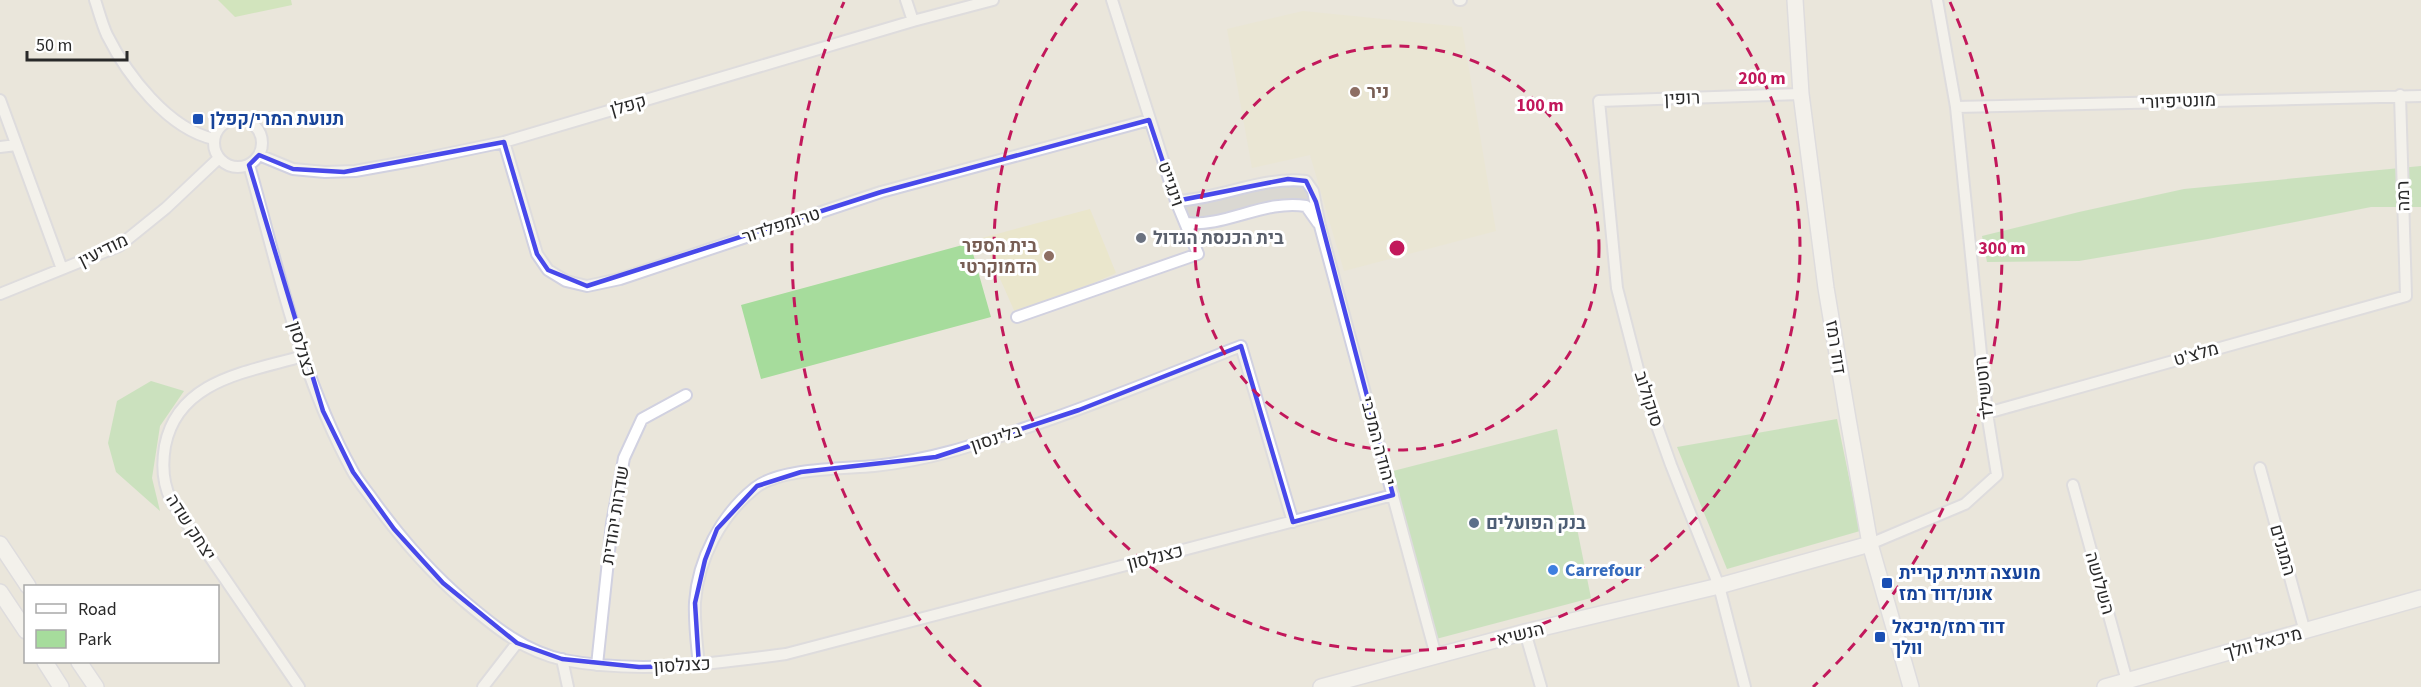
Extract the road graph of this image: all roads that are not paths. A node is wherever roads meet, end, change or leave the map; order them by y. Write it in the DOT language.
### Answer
graph roads {
  1 [pos="95,0"];
  2 [pos="906,0"];
  3 [pos="993,0"];
  4 [pos="1112,0"];
  5 [pos="1796,0"];
  6 [pos="1937,0"];
  7 [pos="913,21"];
  8 [pos="1801,94"];
  9 [pos="2400,95"];
  10 [pos="2421,96"];
  11 [pos="0,100"];
  12 [pos="1599,101"];
  13 [pos="1956,107"];
  14 [pos="1149,120"];
  15 [pos="214,139"];
  16 [pos="504,142"];
  17 [pos="16,144"];
  18 [pos="0,147"];
  19 [pos="259,155"];
  20 [pos="219,158"];
  21 [pos="249,165"];
  22 [pos="1176,201"];
  23 [pos="1186,223"];
  24 [pos="1320,226"];
  25 [pos="62,269"];
  26 [pos="0,294"];
  27 [pos="2406,296"];
  28 [pos="1017,317"];
  29 [pos="303,356"];
  30 [pos="686,394"];
  31 [pos="1987,412"];
  32 [pos="2260,468"];
  33 [pos="2073,485"];
  34 [pos="1393,495"];
  35 [pos="1293,522"];
  36 [pos="0,544"];
  37 [pos="1870,544"];
  38 [pos="27,585"];
  39 [pos="1719,586"];
  40 [pos="0,592"];
  41 [pos="2421,598"];
  42 [pos="24,629"];
  43 [pos="2305,632"];
  44 [pos="1525,633"];
  45 [pos="517,643"];
  46 [pos="1436,656"];
  47 [pos="562,659"];
  48 [pos="46,663"];
  49 [pos="80,663"];
  50 [pos="597,664"];
  51 [pos="699,666"];
  52 [pos="2127,681"];
  53 [pos="1329,686"];
  54 [pos="62,687"];
  55 [pos="96,687"];
  56 [pos="299,687"];
  57 [pos="483,687"];
  58 [pos="568,687"];
  59 [pos="1541,687"];
  60 [pos="1745,687"];
  61 [pos="1911,687"];
  62 [pos="2105,687"];
  1 -- 15 [label="street"];
  2 -- 7 [label="street"];
  3 -- 7 [label="street, קפלן"];
  4 -- 14 [label="street, וינגייט"];
  5 -- 8 [label="street, דוד רמז"];
  6 -- 13 [label="street, רוטשילד"];
  7 -- 16 [label="street, קפלן"];
  8 -- 12 [label="street, רופין"];
  8 -- 37 [label="street, דוד רמז"];
  9 -- 10 [label="street, מונטיפיורי"];
  9 -- 13 [label="street, מונטיפיורי"];
  9 -- 27 [label="street, רמה"];
  11 -- 17 [label="street"];
  12 -- 39 [label="street, סוקולוב"];
  13 -- 31 [label="street, רוטשילד"];
  14 -- 16 [label="street, טרומפלדור"];
  14 -- 22 [label="street, וינגייט"];
  15 -- 19 [label="street"];
  15 -- 20 [label="street"];
  16 -- 19 [label="street, קפלן"];
  17 -- 18 [label="street"];
  17 -- 25 [label="street"];
  19 -- 21 [label="street"];
  20 -- 21 [label="street"];
  20 -- 25 [label="street, מודיעין"];
  21 -- 29 [label="street, כצנלסון"];
  22 -- 23 [label="street, וינגייט"];
  22 -- 24 [label="street, יהודה המכבי"];
  23 -- 24 [label="street, יהודה המכבי"];
  23 -- 28 [label="street, וינגייט"];
  24 -- 34 [label="street, יהודה המכבי"];
  25 -- 26 [label="street, מודיעין"];
  27 -- 31 [label="street, מלצ'ט"];
  29 -- 45 [label="street, כצנלסון"];
  29 -- 56 [label="street, יצחק שדה"];
  30 -- 50 [label="street, שדרות יהודית"];
  31 -- 37 [label="street, רוטשילד"];
  32 -- 43 [label="street, המגנים"];
  33 -- 52 [label="street, השלושה"];
  34 -- 35 [label="street, כצנלסון"];
  34 -- 46 [label="street, יהודה המכבי"];
  35 -- 51 [label="street, כצנלסון"];
  35 -- 51 [label="street, בלינסון"];
  36 -- 38 [label="street"];
  37 -- 39 [label="street, רוטשילד"];
  37 -- 61 [label="street, דוד רמז"];
  39 -- 44 [label="street, הנשיא"];
  39 -- 60 [label="street, סוקולוב"];
  40 -- 42 [label="street"];
  41 -- 43 [label="street, מיכאל וולך"];
  43 -- 52 [label="street, מיכאל וולך"];
  44 -- 46 [label="street, הנשיא"];
  44 -- 59 [label="street"];
  45 -- 47 [label="street, כצנלסון"];
  45 -- 57 [label="street"];
  46 -- 53 [label="street, הנשיא"];
  47 -- 50 [label="street, כצנלסון"];
  47 -- 58 [label="street"];
  48 -- 54 [label="street"];
  49 -- 55 [label="street"];
  50 -- 51 [label="street, כצנלסון"];
  52 -- 62 [label="street, מיכאל וולך"];
}
